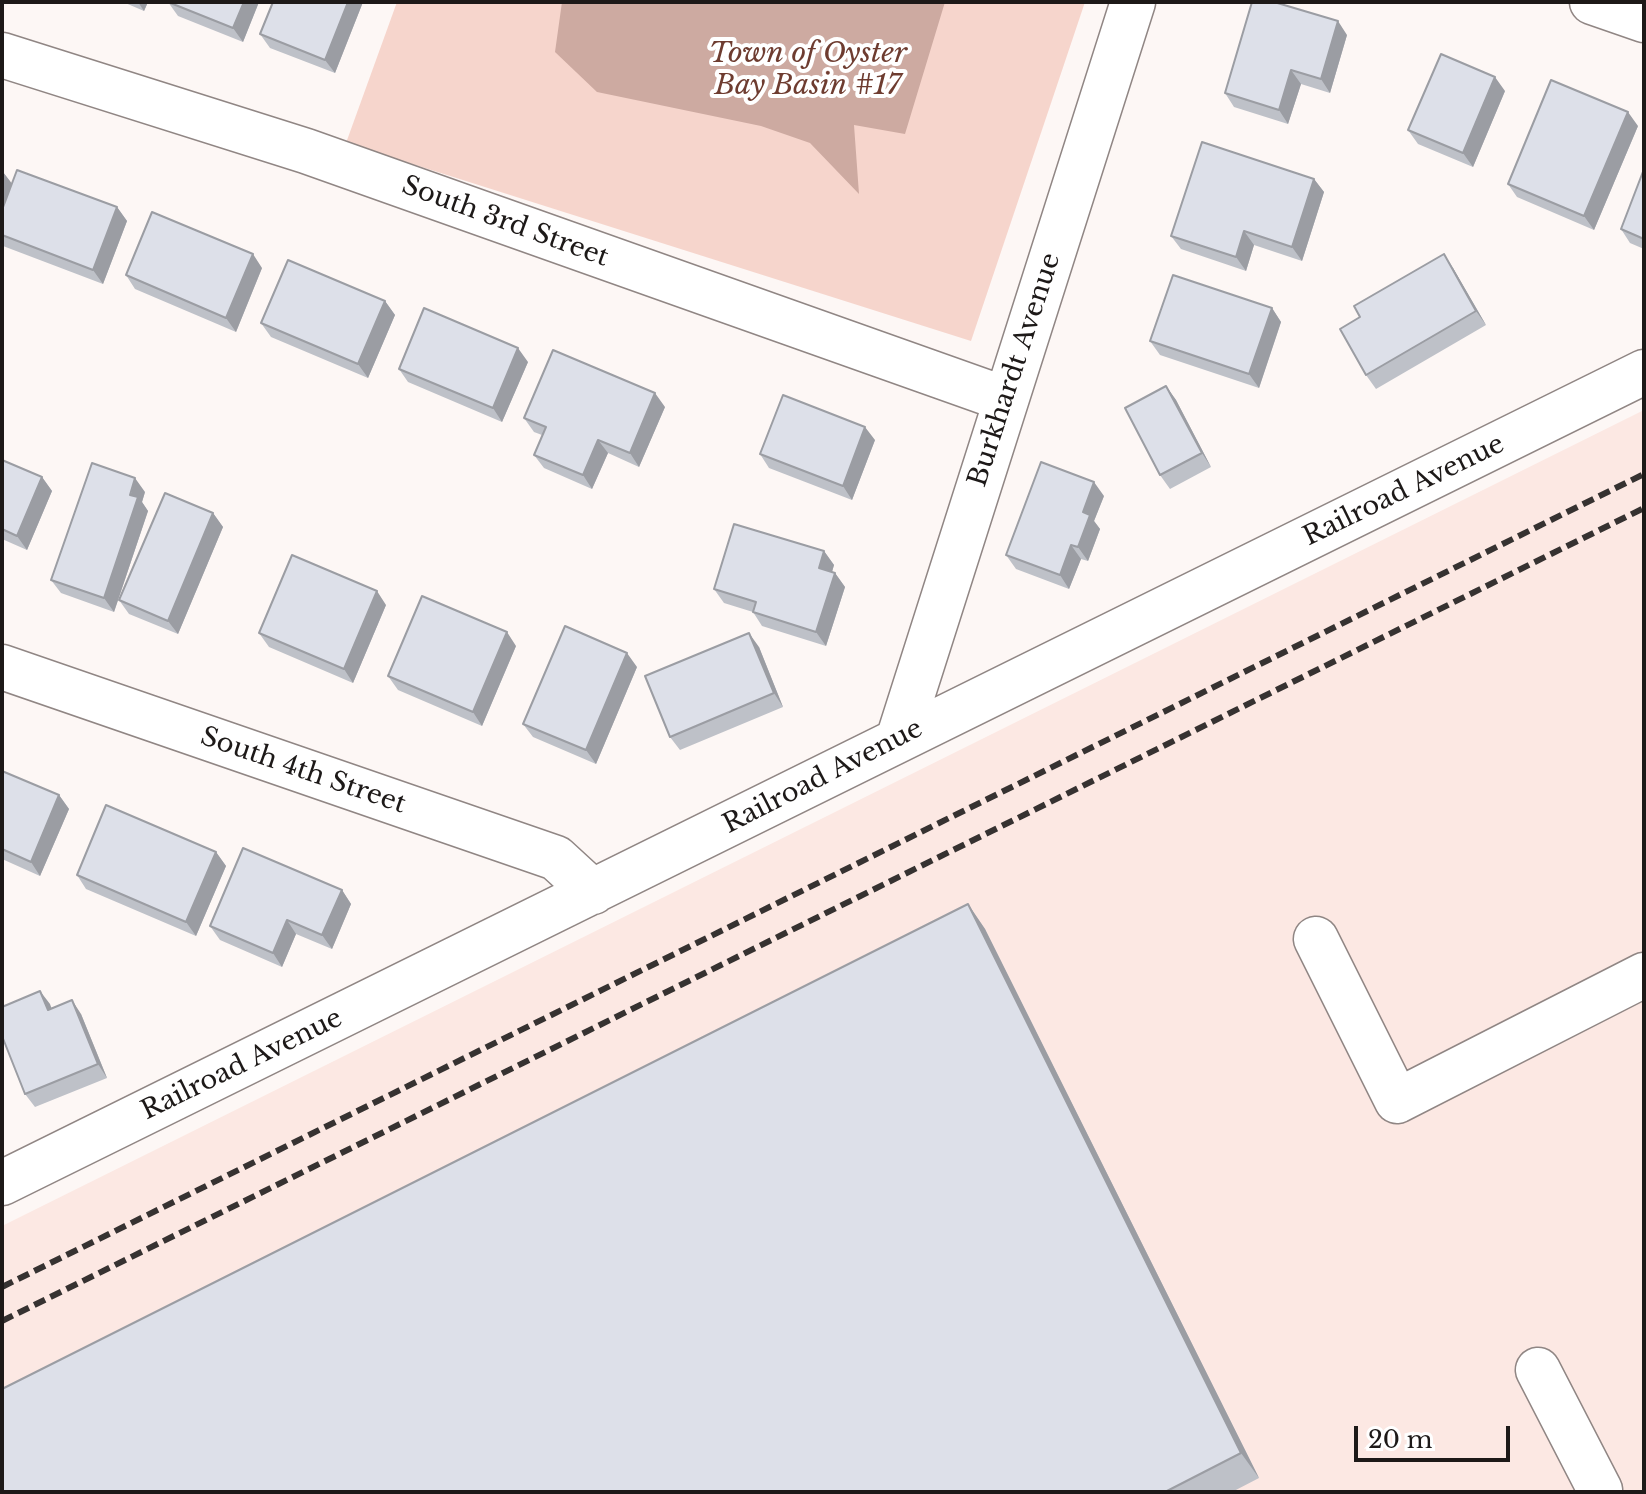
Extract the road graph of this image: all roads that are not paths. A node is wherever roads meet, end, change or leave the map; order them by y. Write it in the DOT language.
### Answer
graph roads {
  1 [pos="1133,2"];
  2 [pos="1592,2"];
  3 [pos="1644,20"];
  4 [pos="2,55"];
  5 [pos="1644,372"];
  6 [pos="1005,399"];
  7 [pos="2,667"];
  8 [pos="898,740"];
  9 [pos="593,892"];
  10 [pos="1316,939"];
  11 [pos="1644,975"];
  12 [pos="2,1183"];
  13 [pos="1538,1370"];
  14 [pos="1600,1490"];
  1 -- 6 [label="street, Burkhardt Avenue"];
  2 -- 3 [label="street"];
  4 -- 6 [label="street, South 3rd Street"];
  5 -- 8 [label="street, Railroad Avenue"];
  6 -- 8 [label="street, Burkhardt Avenue"];
  7 -- 9 [label="street, South 4th Street"];
  8 -- 9 [label="street, Railroad Avenue"];
  9 -- 12 [label="street, Railroad Avenue"];
  10 -- 11 [label="street"];
  13 -- 14 [label="street"];
}
